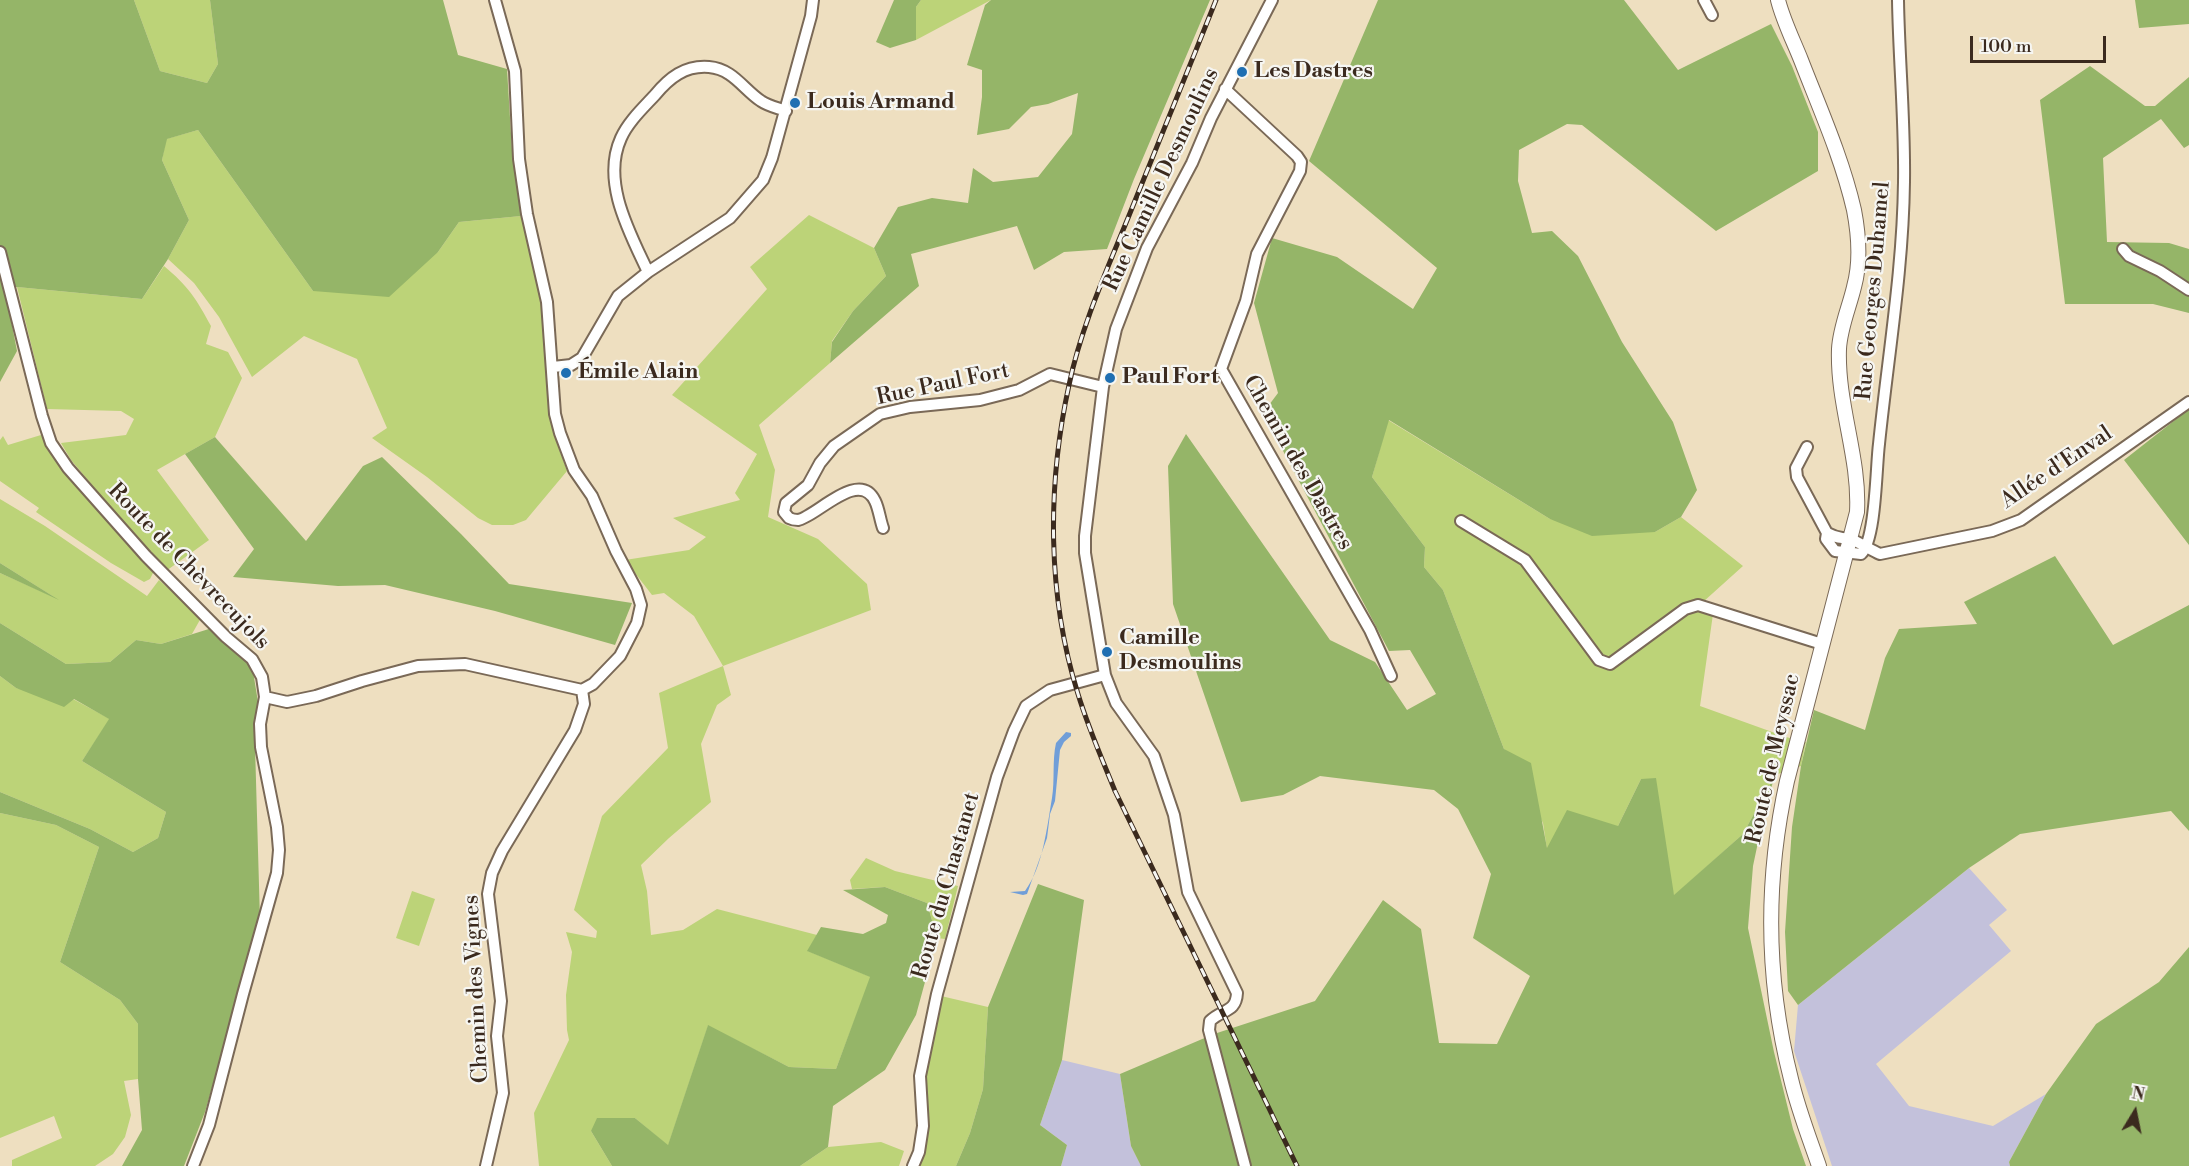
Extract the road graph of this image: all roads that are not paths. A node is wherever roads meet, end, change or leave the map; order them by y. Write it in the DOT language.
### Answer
graph roads {
  1 [pos="495,0"];
  2 [pos="813,0"];
  3 [pos="1272,0"];
  4 [pos="1704,0"];
  5 [pos="1778,0"];
  6 [pos="1898,0"];
  7 [pos="1712,15"];
  8 [pos="1225,89"];
  9 [pos="786,111"];
  10 [pos="2123,249"];
  11 [pos="0,252"];
  12 [pos="648,273"];
  13 [pos="2189,290"];
  14 [pos="553,367"];
  15 [pos="1104,387"];
  16 [pos="2189,402"];
  17 [pos="1808,447"];
  18 [pos="1461,522"];
  19 [pos="883,528"];
  20 [pos="1827,533"];
  21 [pos="1851,539"];
  22 [pos="1867,549"];
  23 [pos="1847,554"];
  24 [pos="1822,644"];
  25 [pos="1106,675"];
  26 [pos="1391,676"];
  27 [pos="582,690"];
  28 [pos="265,697"];
  29 [pos="193,1166"];
  30 [pos="486,1166"];
  31 [pos="913,1166"];
  32 [pos="1245,1166"];
  33 [pos="1819,1166"];
  1 -- 14 [label="street"];
  2 -- 9 [label="street"];
  3 -- 8 [label="street, Rue Camille Desmoulins"];
  4 -- 7 [label="street"];
  5 -- 21 [label="main road, Route de Meyssac"];
  6 -- 22 [label="street, Rue Georges Duhamel"];
  8 -- 15 [label="street, Rue Camille Desmoulins"];
  8 -- 26 [label="street, Chemin des Dastres"];
  9 -- 12 [label="street"];
  9 -- 12 [label="street"];
  10 -- 13 [label="street"];
  11 -- 28 [label="street, Route de Chèvrecujols"];
  12 -- 14 [label="street"];
  14 -- 27 [label="street"];
  15 -- 19 [label="street, Rue Paul Fort"];
  15 -- 25 [label="street, Rue Camille Desmoulins"];
  16 -- 22 [label="street, Allée d'Enval"];
  17 -- 20 [label="street"];
  18 -- 24 [label="street"];
  20 -- 21 [label="street"];
  20 -- 23 [label="street"];
  21 -- 22 [label="street"];
  21 -- 23 [label="main road, Route de Meyssac"];
  22 -- 23 [label="street"];
  23 -- 24 [label="main road, Route de Meyssac"];
  24 -- 33 [label="main road, Route de Meyssac"];
  25 -- 31 [label="street, Route du Chastanet"];
  25 -- 32 [label="street, Rue Camille Desmoulins"];
  27 -- 28 [label="street"];
  27 -- 30 [label="street, Chemin des Vignes"];
  28 -- 29 [label="street, Route de Chèvrecujols"];
}
